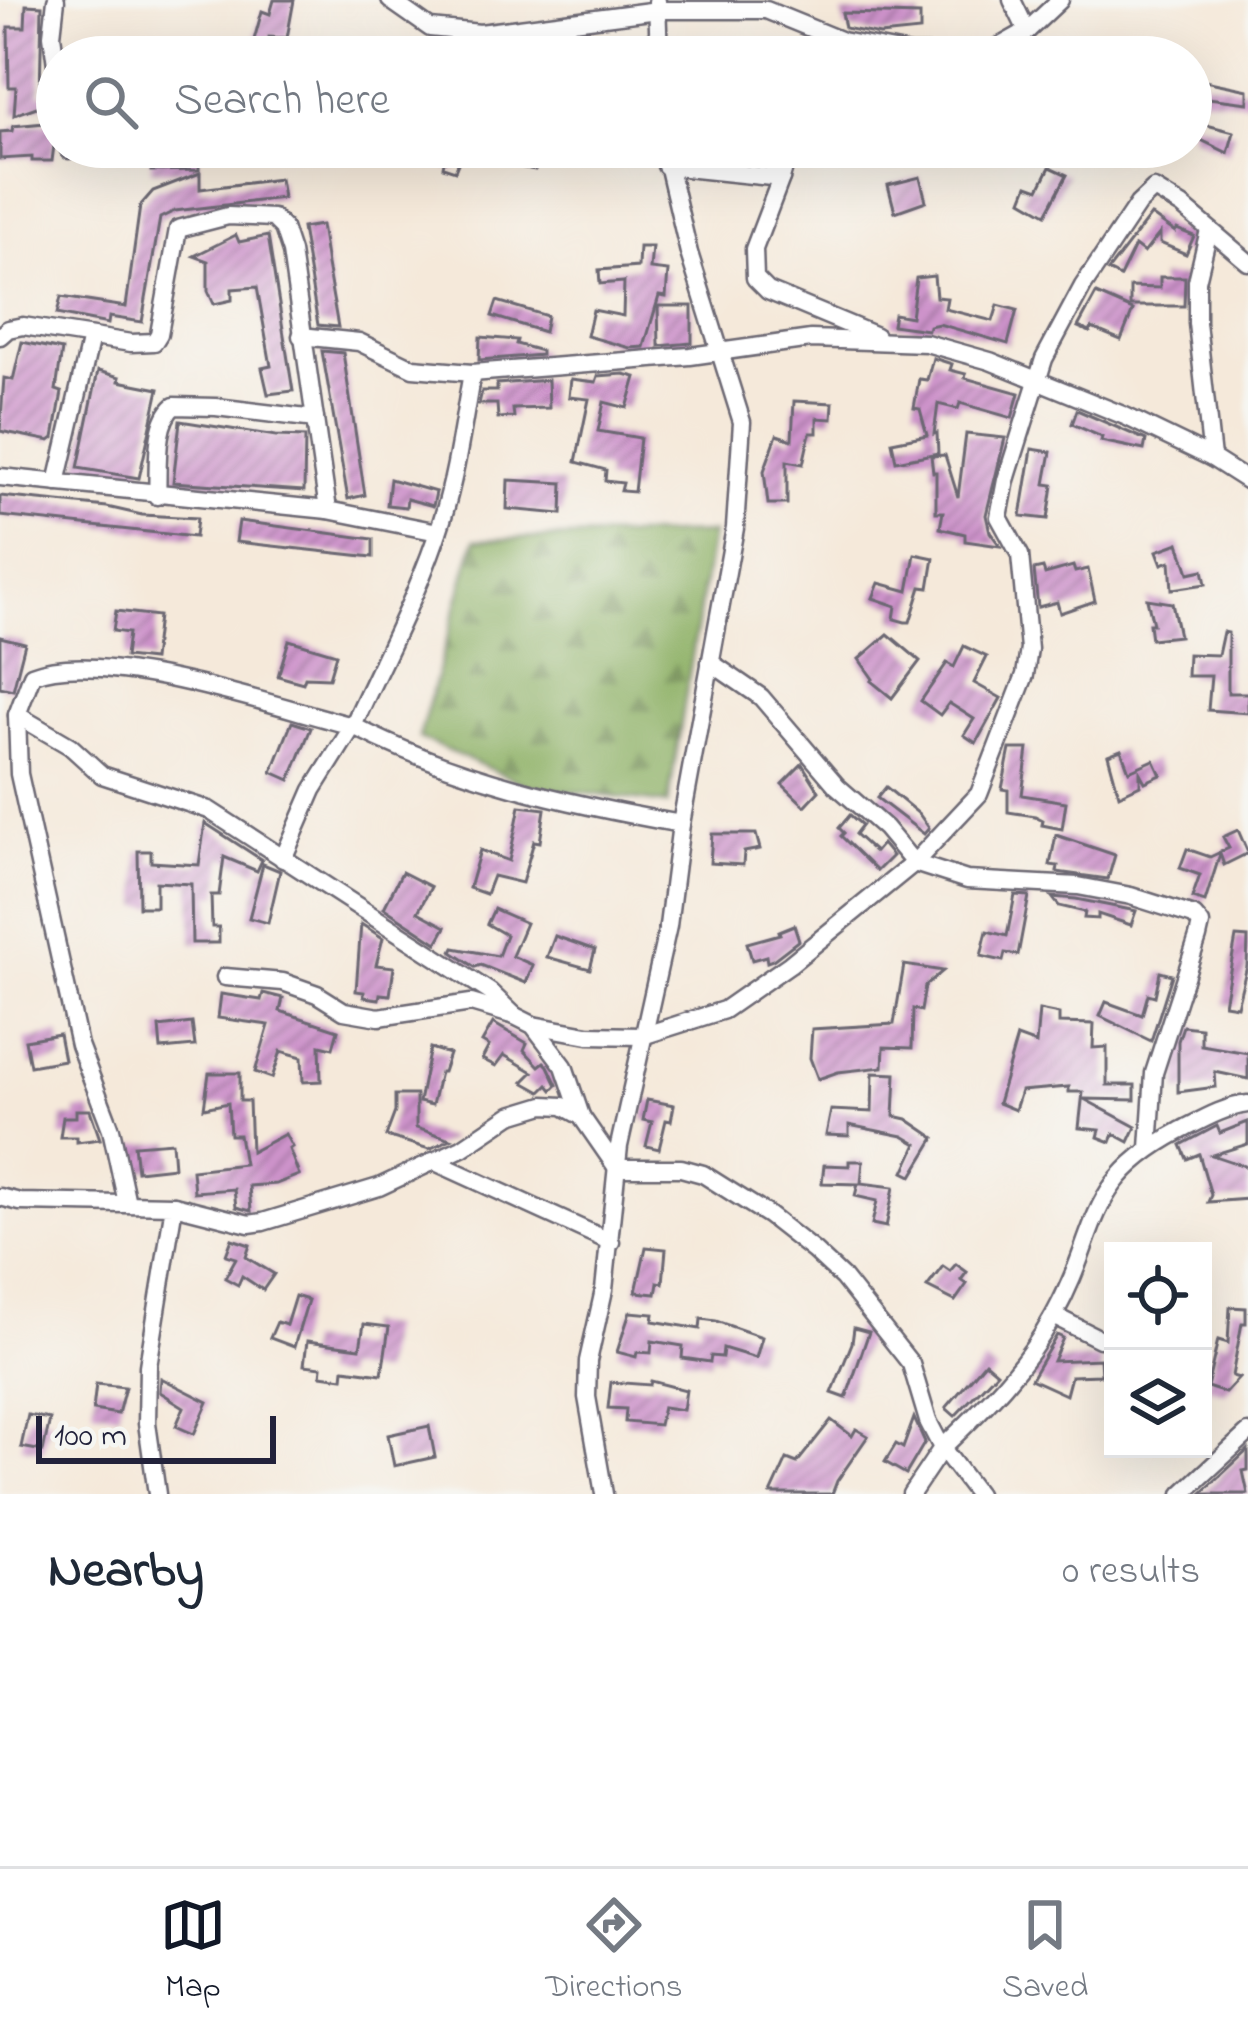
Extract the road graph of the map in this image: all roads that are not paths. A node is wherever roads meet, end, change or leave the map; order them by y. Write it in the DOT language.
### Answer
graph roads {
  1 [pos="56,0"];
  2 [pos="390,0"];
  3 [pos="1012,0"];
  4 [pos="1060,0"];
  5 [pos="657,5"];
  6 [pos="1027,31"];
  7 [pos="52,36"];
  8 [pos="658,36"];
  9 [pos="815,36"];
  10 [pos="1018,36"];
  11 [pos="668,168"];
  12 [pos="726,168"];
  13 [pos="784,168"];
  14 [pos="781,178"];
  15 [pos="1208,230"];
  16 [pos="1248,262"];
  17 [pos="0,336"];
  18 [pos="301,336"];
  19 [pos="91,337"];
  20 [pos="882,339"];
  21 [pos="719,352"];
  22 [pos="472,373"];
  23 [pos="1036,383"];
  24 [pos="315,418"];
  25 [pos="1212,458"];
  26 [pos="0,478"];
  27 [pos="1248,482"];
  28 [pos="57,483"];
  29 [pos="157,496"];
  30 [pos="328,511"];
  31 [pos="438,532"];
  32 [pos="710,662"];
  33 [pos="17,716"];
  34 [pos="352,727"];
  35 [pos="681,824"];
  36 [pos="283,860"];
  37 [pos="914,863"];
  38 [pos="225,976"];
  39 [pos="515,1016"];
  40 [pos="533,1025"];
  41 [pos="642,1036"];
  42 [pos="1248,1105"];
  43 [pos="581,1116"];
  44 [pos="1149,1148"];
  45 [pos="433,1161"];
  46 [pos="616,1168"];
  47 [pos="0,1196"];
  48 [pos="128,1203"];
  49 [pos="174,1204"];
  50 [pos="611,1242"];
  51 [pos="1054,1316"];
  52 [pos="1100,1339"];
  53 [pos="1248,1433"];
  54 [pos="942,1448"];
  55 [pos="157,1494"];
  56 [pos="604,1494"];
  57 [pos="911,1494"];
  58 [pos="977,1494"];
  59 [pos="1182,1494"];
  1 -- 7 [label="street"];
  2 -- 5 [label="street"];
  3 -- 6 [label="street"];
  4 -- 6 [label="street"];
  5 -- 8 [label="street"];
  5 -- 9 [label="street"];
  6 -- 10 [label="street"];
  11 -- 21 [label="street"];
  12 -- 14 [label="street"];
  13 -- 14 [label="street"];
  14 -- 20 [label="street"];
  15 -- 16 [label="street"];
  15 -- 23 [label="street"];
  15 -- 25 [label="street"];
  17 -- 19 [label="street"];
  18 -- 19 [label="street"];
  18 -- 22 [label="street"];
  18 -- 24 [label="street"];
  19 -- 28 [label="street"];
  20 -- 21 [label="street"];
  20 -- 23 [label="street"];
  21 -- 22 [label="street"];
  21 -- 32 [label="street"];
  22 -- 31 [label="street"];
  23 -- 25 [label="street"];
  23 -- 37 [label="street"];
  24 -- 29 [label="street"];
  24 -- 30 [label="street"];
  25 -- 27 [label="street"];
  26 -- 28 [label="street"];
  28 -- 29 [label="street"];
  29 -- 30 [label="street"];
  30 -- 31 [label="street"];
  31 -- 34 [label="street"];
  32 -- 35 [label="street"];
  32 -- 37 [label="street"];
  33 -- 34 [label="street"];
  33 -- 36 [label="street"];
  33 -- 48 [label="street"];
  34 -- 35 [label="street"];
  34 -- 36 [label="street"];
  35 -- 41 [label="street"];
  36 -- 39 [label="street"];
  37 -- 41 [label="street"];
  37 -- 44 [label="street"];
  38 -- 39 [label="street"];
  39 -- 40 [label="street"];
  40 -- 41 [label="street"];
  40 -- 43 [label="street"];
  41 -- 46 [label="street"];
  42 -- 44 [label="street"];
  43 -- 45 [label="street"];
  43 -- 46 [label="street"];
  44 -- 51 [label="street"];
  45 -- 49 [label="street"];
  45 -- 50 [label="street"];
  46 -- 50 [label="street"];
  46 -- 54 [label="street"];
  47 -- 48 [label="street"];
  48 -- 49 [label="street"];
  49 -- 55 [label="street"];
  50 -- 56 [label="street"];
  51 -- 52 [label="street"];
  51 -- 54 [label="street"];
  53 -- 59 [label="street"];
  54 -- 57 [label="street"];
  54 -- 58 [label="street"];
}
